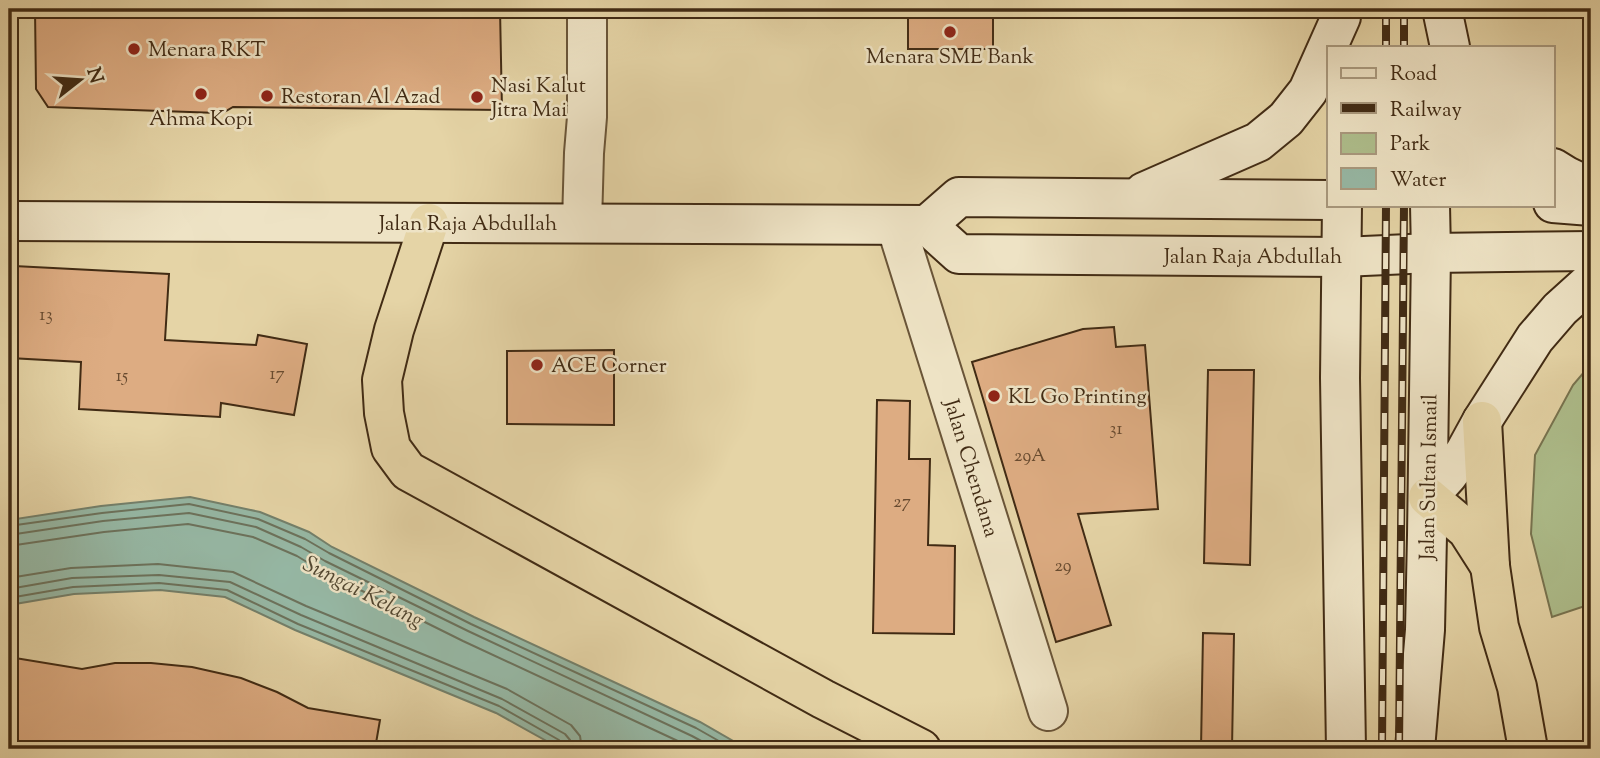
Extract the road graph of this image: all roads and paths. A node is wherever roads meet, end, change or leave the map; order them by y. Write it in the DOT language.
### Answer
graph roads {
  1 [pos="587,9"];
  2 [pos="1430,9"];
  3 [pos="1442,9"];
  4 [pos="1341,24"];
  5 [pos="1330,46"];
  6 [pos="1430,46"];
  7 [pos="1450,46"];
  8 [pos="1327,52"];
  9 [pos="1554,168"];
  10 [pos="1591,188"];
  11 [pos="1131,198"];
  12 [pos="1327,200"];
  13 [pos="1554,203"];
  14 [pos="1591,205"];
  15 [pos="1342,206"];
  16 [pos="1430,206"];
  17 [pos="9,221"];
  18 [pos="429,223"];
  19 [pos="582,223"];
  20 [pos="912,225"];
  21 [pos="1591,251"];
  22 [pos="1431,253"];
  23 [pos="1342,257"];
  24 [pos="1591,281"];
  25 [pos="1482,421"];
  26 [pos="1428,497"];
  27 [pos="1490,566"];
  28 [pos="1048,711"];
  29 [pos="921,749"];
  30 [pos="1346,749"];
  31 [pos="1415,749"];
  32 [pos="1528,749"];
  1 -- 19 [label="street"];
  2 -- 6 [label="street"];
  3 -- 7 [label="street"];
  4 -- 5 [label="street"];
  8 -- 11 [label="street"];
  9 -- 10 [label="street"];
  11 -- 12 [label="street"];
  11 -- 20 [label="street"];
  13 -- 14 [label="street"];
  15 -- 23 [label="street"];
  16 -- 22 [label="street, Jalan Sultan Ismail"];
  17 -- 18 [label="street, Jalan Raja Abdullah"];
  18 -- 19 [label="street, Jalan Raja Abdullah"];
  18 -- 29 [label="highway"];
  19 -- 20 [label="street, Jalan Raja Abdullah"];
  20 -- 23 [label="street, Jalan Raja Abdullah"];
  20 -- 28 [label="street, Jalan Chendana"];
  21 -- 22 [label="street, Jalan Raja Abdullah"];
  22 -- 23 [label="street, Jalan Raja Abdullah"];
  22 -- 26 [label="street, Jalan Sultan Ismail"];
  23 -- 30 [label="street"];
  24 -- 25 [label="street"];
  25 -- 26 [label="street"];
  25 -- 27 [label="highway"];
  26 -- 27 [label="highway"];
  26 -- 31 [label="street, Jalan Sultan Ismail"];
  27 -- 32 [label="highway"];
}
